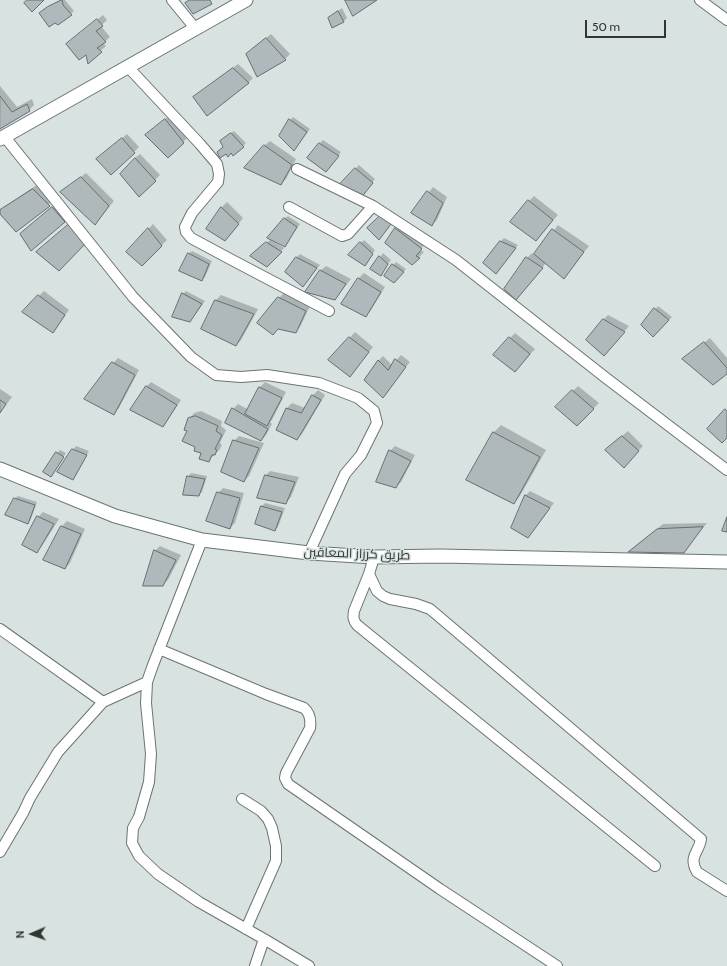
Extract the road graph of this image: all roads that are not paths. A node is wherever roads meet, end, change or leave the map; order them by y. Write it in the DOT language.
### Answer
graph roads {
  1 [pos="172,0"];
  2 [pos="246,0"];
  3 [pos="700,0"];
  4 [pos="727,20"];
  5 [pos="195,28"];
  6 [pos="128,67"];
  7 [pos="2,138"];
  8 [pos="297,169"];
  9 [pos="289,206"];
  10 [pos="373,206"];
  11 [pos="329,311"];
  12 [pos="0,469"];
  13 [pos="727,470"];
  14 [pos="202,540"];
  15 [pos="309,553"];
  16 [pos="374,557"];
  17 [pos="727,562"];
  18 [pos="369,574"];
  19 [pos="0,629"];
  20 [pos="159,649"];
  21 [pos="147,682"];
  22 [pos="103,702"];
  23 [pos="242,799"];
  24 [pos="0,852"];
  25 [pos="655,866"];
  26 [pos="727,891"];
  27 [pos="246,929"];
  28 [pos="264,939"];
  29 [pos="255,966"];
  30 [pos="309,966"];
  31 [pos="556,966"];
  1 -- 5 [label="street"];
  2 -- 5 [label="street"];
  3 -- 4 [label="street"];
  5 -- 6 [label="street"];
  6 -- 7 [label="street"];
  6 -- 11 [label="street"];
  7 -- 15 [label="street"];
  8 -- 10 [label="street"];
  9 -- 10 [label="street"];
  10 -- 13 [label="street"];
  12 -- 14 [label="street, طريق كرزاز المعاقين"];
  14 -- 15 [label="street, طريق كرزاز المعاقين"];
  14 -- 20 [label="street"];
  15 -- 16 [label="street, طريق كرزاز المعاقين"];
  16 -- 17 [label="street, طريق كرزاز المعاقين"];
  16 -- 18 [label="street"];
  18 -- 25 [label="street"];
  18 -- 26 [label="street"];
  19 -- 22 [label="street"];
  20 -- 21 [label="street"];
  20 -- 31 [label="street"];
  21 -- 22 [label="street"];
  21 -- 27 [label="street"];
  22 -- 24 [label="street"];
  23 -- 27 [label="street"];
  27 -- 28 [label="street"];
  28 -- 29 [label="street"];
  28 -- 30 [label="street"];
}
